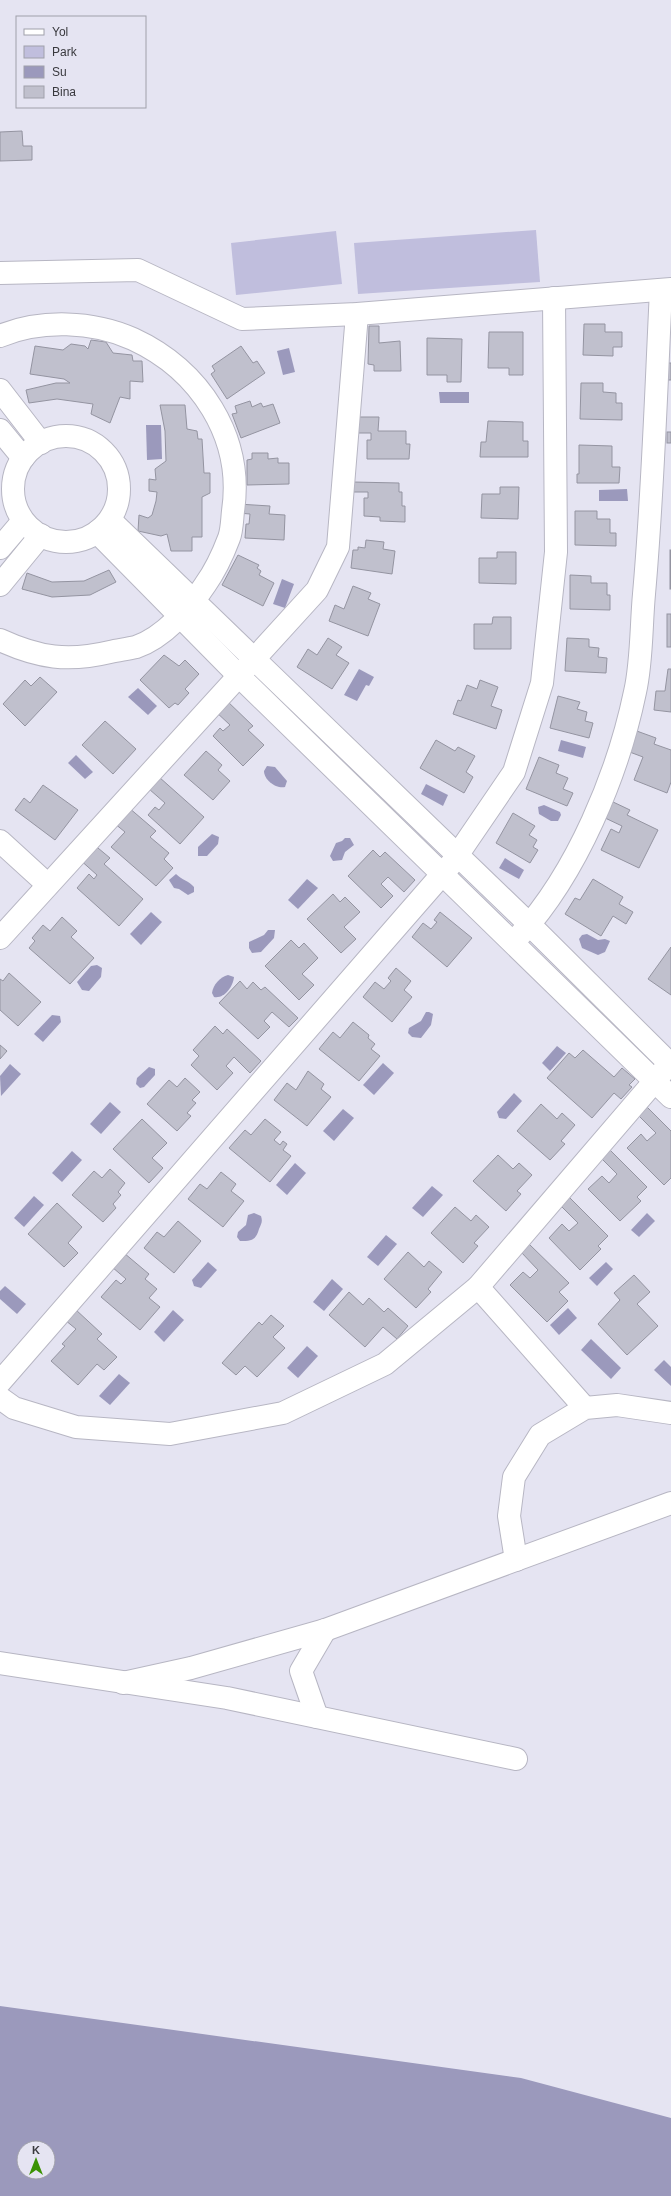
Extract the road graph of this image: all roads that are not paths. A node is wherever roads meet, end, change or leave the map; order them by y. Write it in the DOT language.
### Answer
graph roads {
  1 [pos="0,273"];
  2 [pos="666,289"];
  3 [pos="554,298"];
  4 [pos="357,314"];
  5 [pos="0,336"];
  6 [pos="0,390"];
  7 [pos="0,430"];
  8 [pos="41,443"];
  9 [pos="23,458"];
  10 [pos="23,521"];
  11 [pos="103,526"];
  12 [pos="41,535"];
  13 [pos="0,548"];
  14 [pos="0,585"];
  15 [pos="187,609"];
  16 [pos="0,640"];
  17 [pos="255,659"];
  18 [pos="239,676"];
  19 [pos="0,841"];
  20 [pos="457,856"];
  21 [pos="442,875"];
  22 [pos="47,884"];
  23 [pos="529,924"];
  24 [pos="0,938"];
  25 [pos="512,943"];
  26 [pos="671,1064"];
  27 [pos="655,1082"];
  28 [pos="671,1097"];
  29 [pos="478,1287"];
  30 [pos="0,1382"];
  31 [pos="0,1398"];
  32 [pos="585,1408"];
  33 [pos="671,1413"];
  34 [pos="671,1503"];
  35 [pos="516,1560"];
  36 [pos="325,1630"];
  37 [pos="0,1663"];
  38 [pos="123,1682"];
  39 [pos="317,1717"];
  40 [pos="516,1759"];
  1 -- 4 [label="street"];
  2 -- 3 [label="street"];
  2 -- 23 [label="street"];
  3 -- 4 [label="street"];
  3 -- 20 [label="street"];
  4 -- 17 [label="street"];
  5 -- 15 [label="street"];
  6 -- 8 [label="street"];
  7 -- 9 [label="street"];
  8 -- 9 [label="street"];
  8 -- 11 [label="street"];
  9 -- 10 [label="street"];
  10 -- 12 [label="street"];
  10 -- 13 [label="street"];
  11 -- 12 [label="street"];
  11 -- 15 [label="street"];
  12 -- 14 [label="street"];
  15 -- 16 [label="street"];
  15 -- 17 [label="street"];
  15 -- 18 [label="street"];
  17 -- 18 [label="street"];
  17 -- 20 [label="street"];
  18 -- 21 [label="street"];
  18 -- 22 [label="street"];
  19 -- 22 [label="street"];
  20 -- 21 [label="street"];
  20 -- 23 [label="street"];
  21 -- 25 [label="street"];
  21 -- 30 [label="street"];
  22 -- 24 [label="street"];
  23 -- 25 [label="street"];
  23 -- 26 [label="street"];
  25 -- 27 [label="street"];
  26 -- 27 [label="street"];
  27 -- 28 [label="street"];
  27 -- 29 [label="street"];
  29 -- 31 [label="street"];
  29 -- 32 [label="street"];
  32 -- 33 [label="street"];
  32 -- 35 [label="street"];
  34 -- 35 [label="street"];
  35 -- 36 [label="street"];
  36 -- 38 [label="street"];
  36 -- 39 [label="street"];
  37 -- 38 [label="street"];
  38 -- 39 [label="street"];
  39 -- 40 [label="street"];
}
